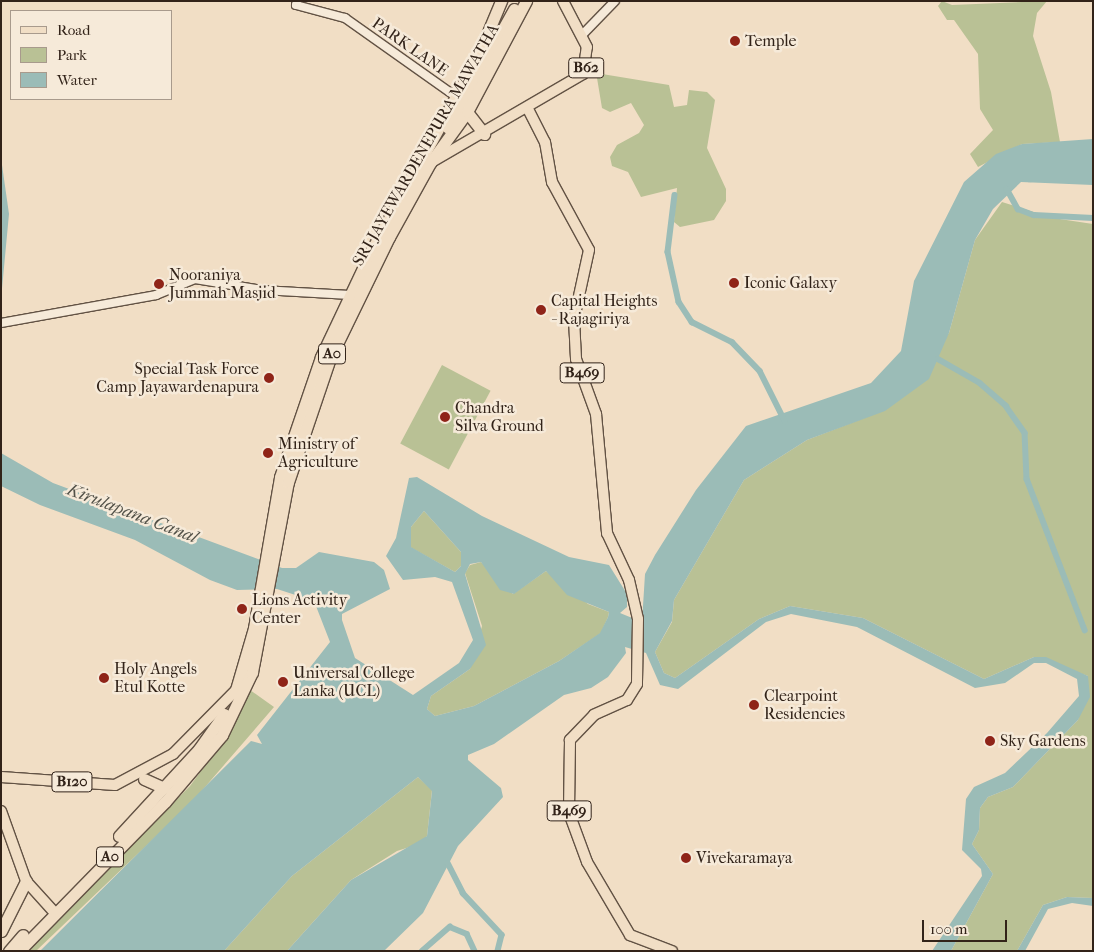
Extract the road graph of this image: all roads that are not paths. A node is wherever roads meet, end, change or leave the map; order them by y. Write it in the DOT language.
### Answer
graph roads {
  1 [pos="297,1"];
  2 [pos="501,1"];
  3 [pos="508,1"];
  4 [pos="518,1"];
  5 [pos="526,1"];
  6 [pos="563,1"];
  7 [pos="616,1"];
  8 [pos="582,35"];
  9 [pos="455,96"];
  10 [pos="528,109"];
  11 [pos="468,112"];
  12 [pos="454,132"];
  13 [pos="484,134"];
  14 [pos="467,144"];
  15 [pos="430,163"];
  16 [pos="416,170"];
  17 [pos="350,295"];
  18 [pos="3,322"];
  19 [pos="269,559"];
  20 [pos="263,604"];
  21 [pos="237,688"];
  22 [pos="1,777"];
  23 [pos="142,777"];
  24 [pos="162,795"];
  25 [pos="1,810"];
  26 [pos="26,881"];
  27 [pos="52,909"];
  28 [pos="1,931"];
  29 [pos="9,951"];
  30 [pos="19,951"];
  31 [pos="672,951"];
  1 -- 9 [label="street, PARK LANE"];
  2 -- 9 [label="highway, SRI JAYEWARDENEPURA MAWATHA / A0"];
  3 -- 16 [label="highway"];
  4 -- 15 [label="highway"];
  5 -- 11 [label="highway, SRI JAYEWARDENEPURA MAWATHA / A0"];
  6 -- 8 [label="main road, B62"];
  7 -- 8 [label="street"];
  8 -- 10 [label="main road, B62"];
  9 -- 16 [label="highway, SRI JAYEWARDENEPURA MAWATHA / A0"];
  10 -- 13 [label="main road, B62"];
  10 -- 31 [label="main road, B469"];
  11 -- 12 [label="highway, SRI JAYEWARDENEPURA MAWATHA / A0"];
  11 -- 13 [label="highway"];
  12 -- 14 [label="main road"];
  12 -- 15 [label="highway, SRI JAYEWARDENEPURA MAWATHA / A0"];
  13 -- 14 [label="main road, B62"];
  14 -- 15 [label="main road, B62"];
  15 -- 19 [label="highway, SRI JAYEWARDENEPURA MAWATHA / A0"];
  16 -- 17 [label="highway, SRI JAYEWARDENEPURA MAWATHA / A0"];
  17 -- 18 [label="street"];
  17 -- 19 [label="highway, SRI JAYEWARDENEPURA MAWATHA / A0"];
  19 -- 20 [label="highway, SRI JAYEWARDENEPURA MAWATHA / A0"];
  20 -- 21 [label="highway, SRI JAYEWARDENEPURA MAWATHA / A0"];
  20 -- 24 [label="highway, SRI JAYEWARDENEPURA MAWATHA / A0"];
  21 -- 23 [label="main road, B120"];
  21 -- 24 [label="highway, SRI JAYEWARDENEPURA MAWATHA / A0"];
  22 -- 23 [label="main road, B120"];
  23 -- 24 [label="highway"];
  24 -- 27 [label="highway, SRI JAYEWARDENEPURA MAWATHA / A0"];
  25 -- 26 [label="main road"];
  26 -- 27 [label="main road"];
  26 -- 28 [label="highway"];
  27 -- 29 [label="highway, SRI JAYEWARDENEPURA MAWATHA / A0"];
  27 -- 30 [label="highway, SRI JAYEWARDENEPURA MAWATHA / A0"];
}
